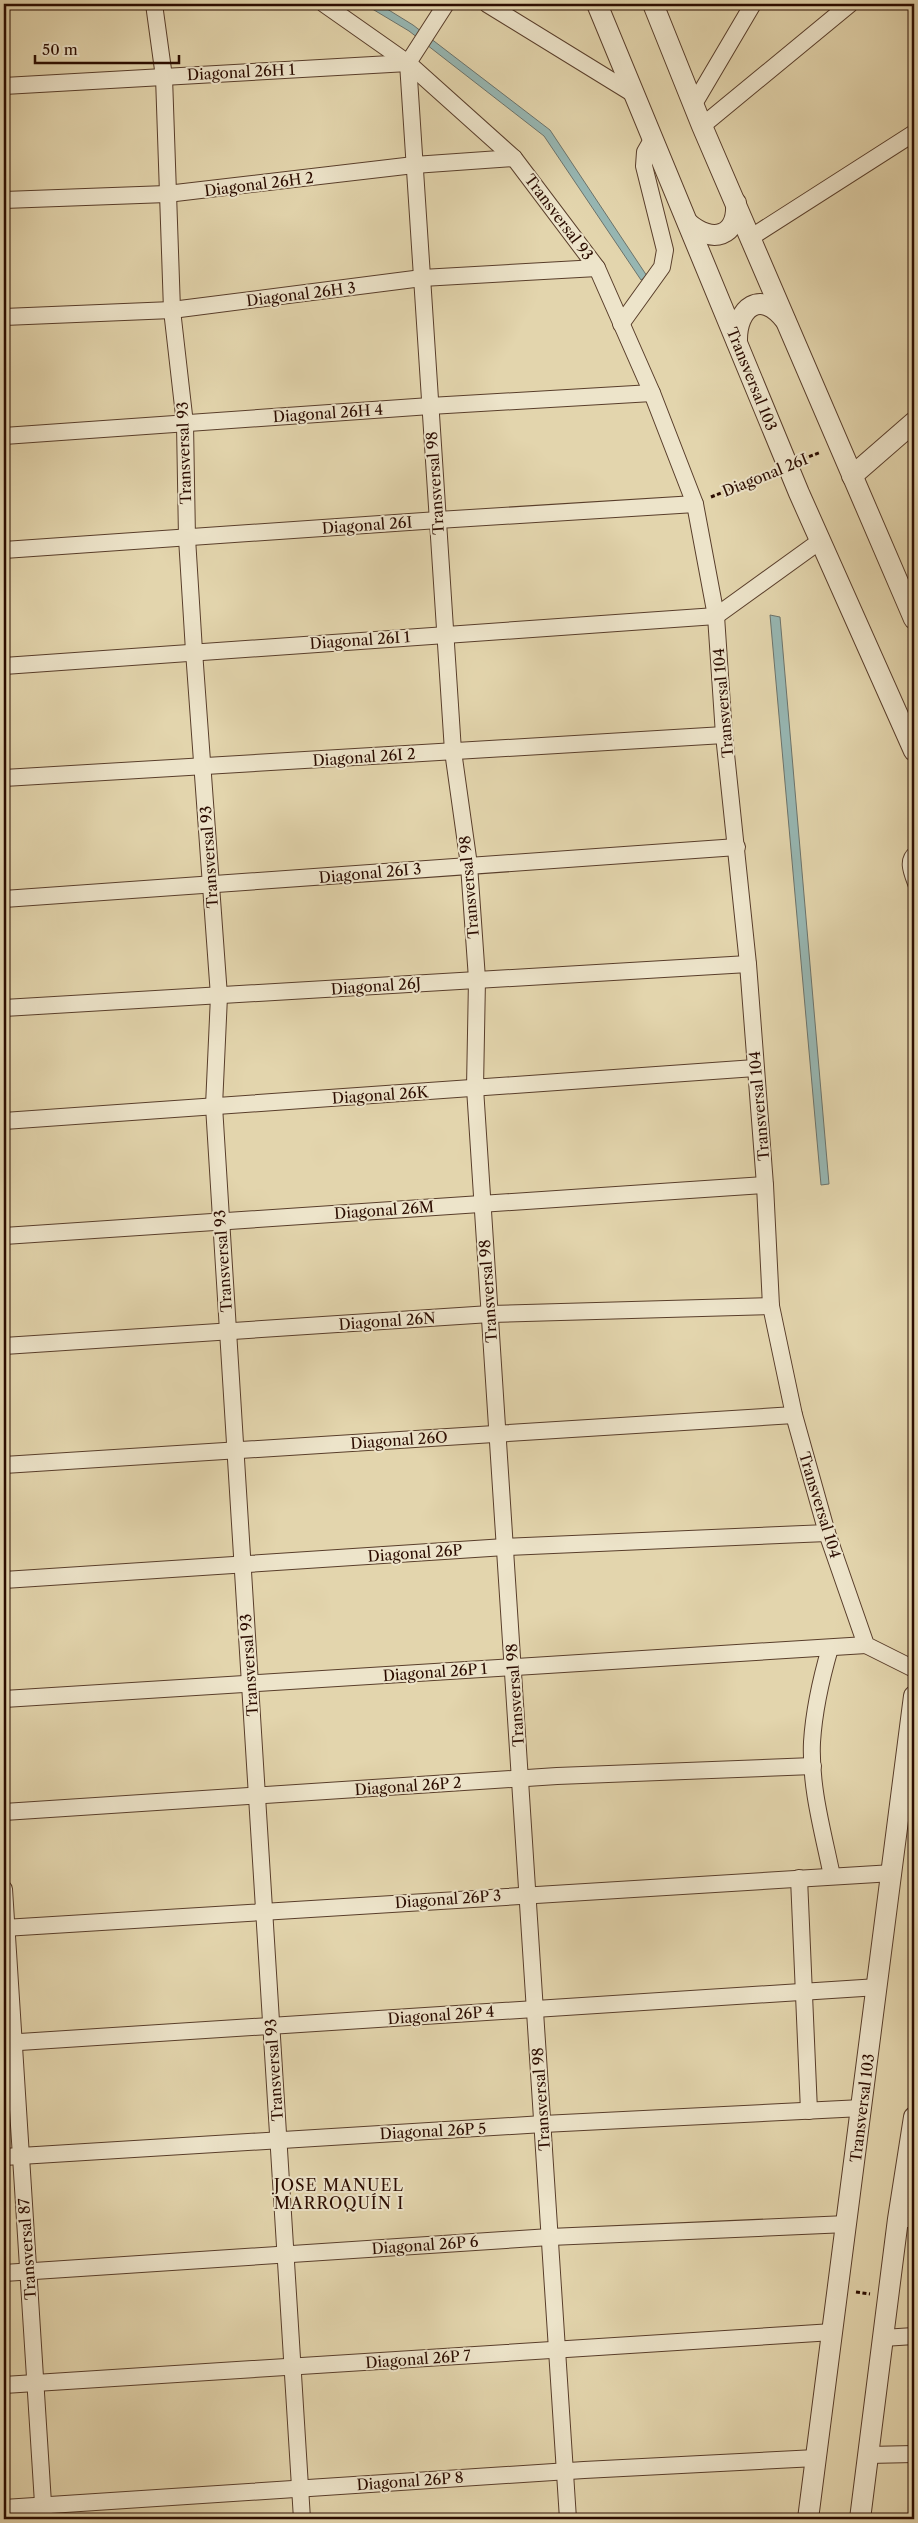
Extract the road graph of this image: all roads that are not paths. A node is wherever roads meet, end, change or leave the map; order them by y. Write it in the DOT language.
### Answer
graph roads {
  1 [pos="154,4"];
  2 [pos="324,4"];
  3 [pos="488,4"];
  4 [pos="597,4"];
  5 [pos="653,4"];
  6 [pos="753,4"];
  7 [pos="850,4"];
  8 [pos="442,10"];
  9 [pos="411,57"];
  10 [pos="164,77"];
  11 [pos="4,86"];
  12 [pos="635,95"];
  13 [pos="694,104"];
  14 [pos="702,126"];
  15 [pos="914,133"];
  16 [pos="653,138"];
  17 [pos="514,158"];
  18 [pos="414,165"];
  19 [pos="168,194"];
  20 [pos="4,200"];
  21 [pos="736,203"];
  22 [pos="688,223"];
  23 [pos="750,238"];
  24 [pos="597,268"];
  25 [pos="422,278"];
  26 [pos="172,310"];
  27 [pos="4,317"];
  28 [pos="786,322"];
  29 [pos="622,324"];
  30 [pos="737,342"];
  31 [pos="652,393"];
  32 [pos="430,406"];
  33 [pos="914,422"];
  34 [pos="185,424"];
  35 [pos="4,436"];
  36 [pos="852,476"];
  37 [pos="695,504"];
  38 [pos="438,520"];
  39 [pos="187,538"];
  40 [pos="820,541"];
  41 [pos="4,550"];
  42 [pos="716,616"];
  43 [pos="914,619"];
  44 [pos="445,635"];
  45 [pos="194,651"];
  46 [pos="4,666"];
  47 [pos="724,736"];
  48 [pos="453,751"];
  49 [pos="914,751"];
  50 [pos="203,767"];
  51 [pos="4,778"];
  52 [pos="737,847"];
  53 [pos="914,851"];
  54 [pos="469,865"];
  55 [pos="212,886"];
  56 [pos="914,888"];
  57 [pos="4,899"];
  58 [pos="748,964"];
  59 [pos="477,979"];
  60 [pos="219,996"];
  61 [pos="4,1008"];
  62 [pos="755,1068"];
  63 [pos="475,1088"];
  64 [pos="214,1106"];
  65 [pos="4,1121"];
  66 [pos="765,1185"];
  67 [pos="482,1204"];
  68 [pos="220,1221"];
  69 [pos="4,1236"];
  70 [pos="771,1306"];
  71 [pos="490,1314"];
  72 [pos="228,1331"];
  73 [pos="4,1346"];
  74 [pos="794,1416"];
  75 [pos="498,1434"];
  76 [pos="235,1450"];
  77 [pos="4,1465"];
  78 [pos="827,1533"];
  79 [pos="505,1547"];
  80 [pos="242,1565"];
  81 [pos="4,1580"];
  82 [pos="866,1645"];
  83 [pos="830,1648"];
  84 [pos="513,1667"];
  85 [pos="914,1669"];
  86 [pos="250,1683"];
  87 [pos="914,1696"];
  88 [pos="4,1699"];
  89 [pos="813,1766"];
  90 [pos="520,1778"];
  91 [pos="257,1796"];
  92 [pos="4,1812"];
  93 [pos="893,1872"];
  94 [pos="832,1876"];
  95 [pos="799,1878"];
  96 [pos="4,1889"];
  97 [pos="527,1894"];
  98 [pos="264,1911"];
  99 [pos="5,1928"];
  100 [pos="878,1987"];
  101 [pos="806,1991"];
  102 [pos="535,2008"];
  103 [pos="271,2026"];
  104 [pos="9,2043"];
  105 [pos="862,2108"];
  106 [pos="809,2111"];
  107 [pos="914,2117"];
  108 [pos="543,2124"];
  109 [pos="278,2140"];
  110 [pos="21,2156"];
  111 [pos="4,2157"];
  112 [pos="906,2219"];
  113 [pos="847,2224"];
  114 [pos="550,2237"];
  115 [pos="286,2254"];
  116 [pos="28,2271"];
  117 [pos="4,2273"];
  118 [pos="833,2332"];
  119 [pos="914,2336"];
  120 [pos="884,2338"];
  121 [pos="557,2350"];
  122 [pos="293,2367"];
  123 [pos="36,2383"];
  124 [pos="4,2385"];
  125 [pos="914,2454"];
  126 [pos="868,2455"];
  127 [pos="816,2458"];
  128 [pos="565,2471"];
  129 [pos="300,2488"];
  130 [pos="4,2508"];
  131 [pos="44,2512"];
  132 [pos="302,2519"];
  133 [pos="568,2519"];
  134 [pos="808,2519"];
  135 [pos="860,2519"];
  1 -- 10 [label="street, Transversal 93"];
  2 -- 9 [label="street, Transversal 93"];
  3 -- 12 [label="street"];
  4 -- 12 [label="street, Transversal 103"];
  5 -- 13 [label="street"];
  6 -- 13 [label="street"];
  7 -- 14 [label="street"];
  8 -- 9 [label="street"];
  9 -- 10 [label="street, Diagonal 26H 1"];
  9 -- 17 [label="street, Transversal 93"];
  9 -- 18 [label="street, Transversal 98"];
  10 -- 11 [label="street, Diagonal 26H 1"];
  10 -- 19 [label="street, Transversal 93"];
  12 -- 16 [label="street, Transversal 103"];
  13 -- 14 [label="street"];
  14 -- 21 [label="street"];
  15 -- 23 [label="street"];
  16 -- 22 [label="street, Transversal 103"];
  16 -- 29 [label="street"];
  17 -- 18 [label="street, Diagonal 26H 2"];
  17 -- 24 [label="street, Transversal 93"];
  18 -- 19 [label="street, Diagonal 26H 2"];
  18 -- 25 [label="street, Transversal 98"];
  19 -- 20 [label="street, Diagonal 26H 2"];
  19 -- 26 [label="street, Transversal 93"];
  21 -- 22 [label="street"];
  21 -- 23 [label="street"];
  22 -- 30 [label="street, Transversal 103"];
  23 -- 28 [label="street"];
  24 -- 25 [label="street, Diagonal 26H 3"];
  24 -- 29 [label="street, Transversal 93"];
  25 -- 26 [label="street, Diagonal 26H 3"];
  25 -- 32 [label="street, Transversal 98"];
  26 -- 27 [label="street, Diagonal 26H 3"];
  26 -- 34 [label="street, Transversal 93"];
  28 -- 30 [label="street"];
  28 -- 36 [label="street"];
  29 -- 31 [label="street, Transversal 93"];
  30 -- 40 [label="street, Transversal 103"];
  31 -- 32 [label="street, Diagonal 26H 4"];
  31 -- 37 [label="street, Transversal 93"];
  32 -- 34 [label="street, Diagonal 26H 4"];
  32 -- 38 [label="street, Transversal 98"];
  33 -- 36 [label="street"];
  34 -- 35 [label="street, Diagonal 26H 4"];
  34 -- 39 [label="street, Transversal 93"];
  36 -- 43 [label="street"];
  37 -- 38 [label="street, Diagonal 26I"];
  37 -- 42 [label="street, Transversal 104"];
  38 -- 39 [label="street, Diagonal 26I"];
  38 -- 44 [label="street, Transversal 98"];
  39 -- 41 [label="street, Diagonal 26I"];
  39 -- 45 [label="street, Transversal 93"];
  40 -- 42 [label="street"];
  40 -- 49 [label="street, Transversal 103"];
  42 -- 44 [label="street, Diagonal 26I 1"];
  42 -- 47 [label="street, Transversal 104"];
  44 -- 45 [label="street, Diagonal 26I 1"];
  44 -- 48 [label="street, Transversal 98"];
  45 -- 46 [label="street, Diagonal 26I 1"];
  45 -- 50 [label="street, Transversal 93"];
  47 -- 48 [label="street, Diagonal 26I 2"];
  47 -- 52 [label="street, Transversal 104"];
  48 -- 50 [label="street, Diagonal 26I 2"];
  48 -- 54 [label="street, Transversal 98"];
  50 -- 51 [label="street, Diagonal 26I 2"];
  50 -- 55 [label="street, Transversal 93"];
  52 -- 54 [label="street, Diagonal 26I 3"];
  52 -- 58 [label="street, Transversal 104"];
  53 -- 56 [label="lane"];
  54 -- 55 [label="street, Diagonal 26I 3"];
  54 -- 59 [label="street, Transversal 98"];
  55 -- 57 [label="street, Diagonal 26I 3"];
  55 -- 60 [label="street, Transversal 93"];
  58 -- 59 [label="street, Diagonal 26J"];
  58 -- 62 [label="street, Transversal 104"];
  59 -- 60 [label="street, Diagonal 26J"];
  59 -- 63 [label="street, Transversal 98"];
  60 -- 61 [label="street, Diagonal 26J"];
  60 -- 64 [label="street, Transversal 93"];
  62 -- 63 [label="street, Diagonal 26K"];
  62 -- 66 [label="street, Transversal 104"];
  63 -- 64 [label="street, Diagonal 26K"];
  63 -- 67 [label="street, Transversal 98"];
  64 -- 65 [label="street, Diagonal 26K"];
  64 -- 68 [label="street, Transversal 93"];
  66 -- 67 [label="street, Diagonal 26M"];
  66 -- 70 [label="street, Transversal 104"];
  67 -- 68 [label="street, Diagonal 26M"];
  67 -- 71 [label="street, Transversal 98"];
  68 -- 69 [label="street, Diagonal 26M"];
  68 -- 72 [label="street, Transversal 93"];
  70 -- 71 [label="street, Diagonal 26N"];
  70 -- 74 [label="street, Transversal 104"];
  71 -- 72 [label="street, Diagonal 26N"];
  71 -- 75 [label="street, Transversal 98"];
  72 -- 73 [label="street, Diagonal 26N"];
  72 -- 76 [label="street, Transversal 93"];
  74 -- 75 [label="street, Diagonal 26O"];
  74 -- 78 [label="street, Transversal 104"];
  75 -- 76 [label="street, Diagonal 26O"];
  75 -- 79 [label="street, Transversal 98"];
  76 -- 77 [label="street, Diagonal 26O"];
  76 -- 80 [label="street, Transversal 93"];
  78 -- 79 [label="street, Diagonal 26P"];
  78 -- 82 [label="street, Transversal 104"];
  79 -- 80 [label="street, Diagonal 26P"];
  79 -- 84 [label="street, Transversal 98"];
  80 -- 81 [label="street, Diagonal 26P"];
  80 -- 86 [label="street, Transversal 93"];
  82 -- 83 [label="street, Diagonal 26P 1"];
  82 -- 85 [label="street"];
  83 -- 84 [label="street, Diagonal 26P 1"];
  83 -- 89 [label="street"];
  84 -- 86 [label="street, Diagonal 26P 1"];
  84 -- 90 [label="street, Transversal 98"];
  86 -- 88 [label="street, Diagonal 26P 1"];
  86 -- 91 [label="street, Transversal 93"];
  87 -- 93 [label="street, Transversal 103"];
  89 -- 90 [label="street, Diagonal 26P 2"];
  89 -- 94 [label="street"];
  90 -- 91 [label="street, Diagonal 26P 2"];
  90 -- 97 [label="street, Transversal 98"];
  91 -- 92 [label="street, Diagonal 26P 2"];
  91 -- 98 [label="street, Transversal 93"];
  93 -- 94 [label="street, Diagonal 26P 3"];
  93 -- 100 [label="street, Transversal 103"];
  94 -- 95 [label="street, Diagonal 26P 3"];
  95 -- 97 [label="street, Diagonal 26P 3"];
  95 -- 101 [label="street"];
  96 -- 99 [label="street, Transversal 87"];
  97 -- 98 [label="street, Diagonal 26P 3"];
  97 -- 102 [label="street, Transversal 98"];
  98 -- 99 [label="street, Diagonal 26P 3"];
  98 -- 103 [label="street, Transversal 93"];
  99 -- 104 [label="street, Transversal 87"];
  100 -- 101 [label="street, Diagonal 26P 4"];
  100 -- 105 [label="street, Transversal 103"];
  101 -- 102 [label="street, Diagonal 26P 4"];
  101 -- 106 [label="street"];
  102 -- 103 [label="street, Diagonal 26P 4"];
  102 -- 108 [label="street, Transversal 98"];
  103 -- 104 [label="street, Diagonal 26P 4"];
  103 -- 109 [label="street, Transversal 93"];
  104 -- 110 [label="street, Transversal 87"];
  105 -- 106 [label="street, Diagonal 26P 5"];
  105 -- 113 [label="street, Transversal 103"];
  106 -- 108 [label="street, Diagonal 26P 5"];
  107 -- 112 [label="street"];
  108 -- 109 [label="street, Diagonal 26P 5"];
  108 -- 114 [label="street, Transversal 98"];
  109 -- 110 [label="street, Diagonal 26P 5"];
  109 -- 115 [label="street, Transversal 93"];
  110 -- 111 [label="street, Diagonal 26P 5"];
  110 -- 116 [label="street, Transversal 87"];
  112 -- 120 [label="street"];
  113 -- 114 [label="street, Diagonal 26P 6"];
  113 -- 118 [label="street, Transversal 103"];
  114 -- 115 [label="street, Diagonal 26P 6"];
  114 -- 121 [label="street, Transversal 98"];
  115 -- 116 [label="street, Diagonal 26P 6"];
  115 -- 122 [label="street, Transversal 93"];
  116 -- 117 [label="street, Diagonal 26P 6"];
  116 -- 123 [label="street, Transversal 87"];
  118 -- 121 [label="street, Diagonal 26P 7"];
  118 -- 127 [label="street, Transversal 103"];
  119 -- 120 [label="street"];
  120 -- 126 [label="street"];
  121 -- 122 [label="street, Diagonal 26P 7"];
  121 -- 128 [label="street, Transversal 98"];
  122 -- 123 [label="street, Diagonal 26P 7"];
  122 -- 129 [label="street, Transversal 93"];
  123 -- 124 [label="street, Diagonal 26P 7"];
  123 -- 131 [label="street, Transversal 87"];
  125 -- 126 [label="street"];
  126 -- 135 [label="street"];
  127 -- 128 [label="street, Diagonal 26P 8"];
  127 -- 134 [label="street, Transversal 103"];
  128 -- 129 [label="street, Diagonal 26P 8"];
  128 -- 133 [label="street, Transversal 98"];
  129 -- 131 [label="street, Diagonal 26P 8"];
  129 -- 132 [label="street, Transversal 93"];
  130 -- 131 [label="street, Diagonal 26P 8"];
}
